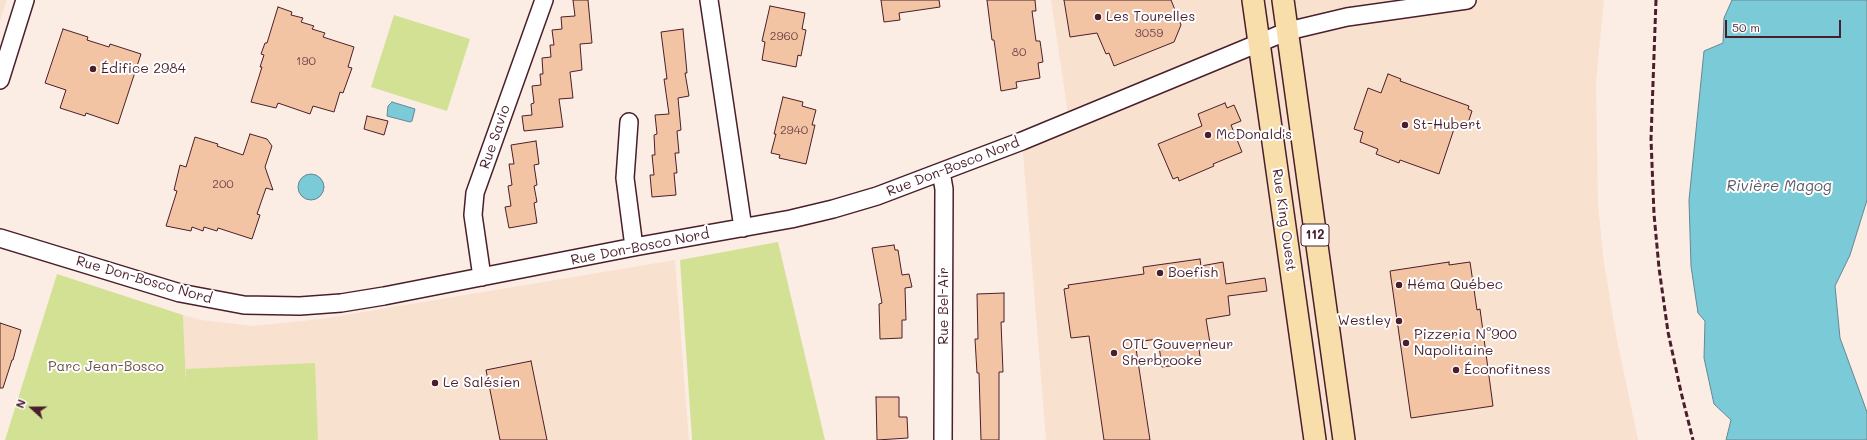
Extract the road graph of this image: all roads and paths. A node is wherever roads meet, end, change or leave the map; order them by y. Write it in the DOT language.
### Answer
graph roads {
  1 [pos="25,0"];
  2 [pos="544,0"];
  3 [pos="709,0"];
  4 [pos="1253,0"];
  5 [pos="1284,0"];
  6 [pos="1467,0"];
  7 [pos="1288,31"];
  8 [pos="1259,42"];
  9 [pos="0,80"];
  10 [pos="629,122"];
  11 [pos="941,172"];
  12 [pos="743,228"];
  13 [pos="0,238"];
  14 [pos="634,247"];
  15 [pos="482,277"];
  16 [pos="943,440"];
  17 [pos="1315,440"];
  18 [pos="1344,440"];
  1 -- 9 [label="street"];
  2 -- 15 [label="street, Rue Savio"];
  3 -- 12 [label="street"];
  4 -- 8 [label="main road, Rue King Ouest / 112"];
  5 -- 7 [label="main road, Rue King Ouest / 112"];
  6 -- 7 [label="street, Rue Don-Bosco Nord"];
  7 -- 8 [label="street, Rue Don-Bosco Nord"];
  7 -- 18 [label="main road, Rue King Ouest / 112"];
  8 -- 11 [label="street, Rue Don-Bosco Nord"];
  8 -- 17 [label="main road, Rue King Ouest / 112"];
  10 -- 14 [label="street"];
  11 -- 12 [label="street, Rue Don-Bosco Nord"];
  11 -- 16 [label="street, Rue Bel-Air"];
  12 -- 14 [label="street, Rue Don-Bosco Nord"];
  13 -- 15 [label="street, Rue Don-Bosco Nord"];
  14 -- 15 [label="street, Rue Don-Bosco Nord"];
}
